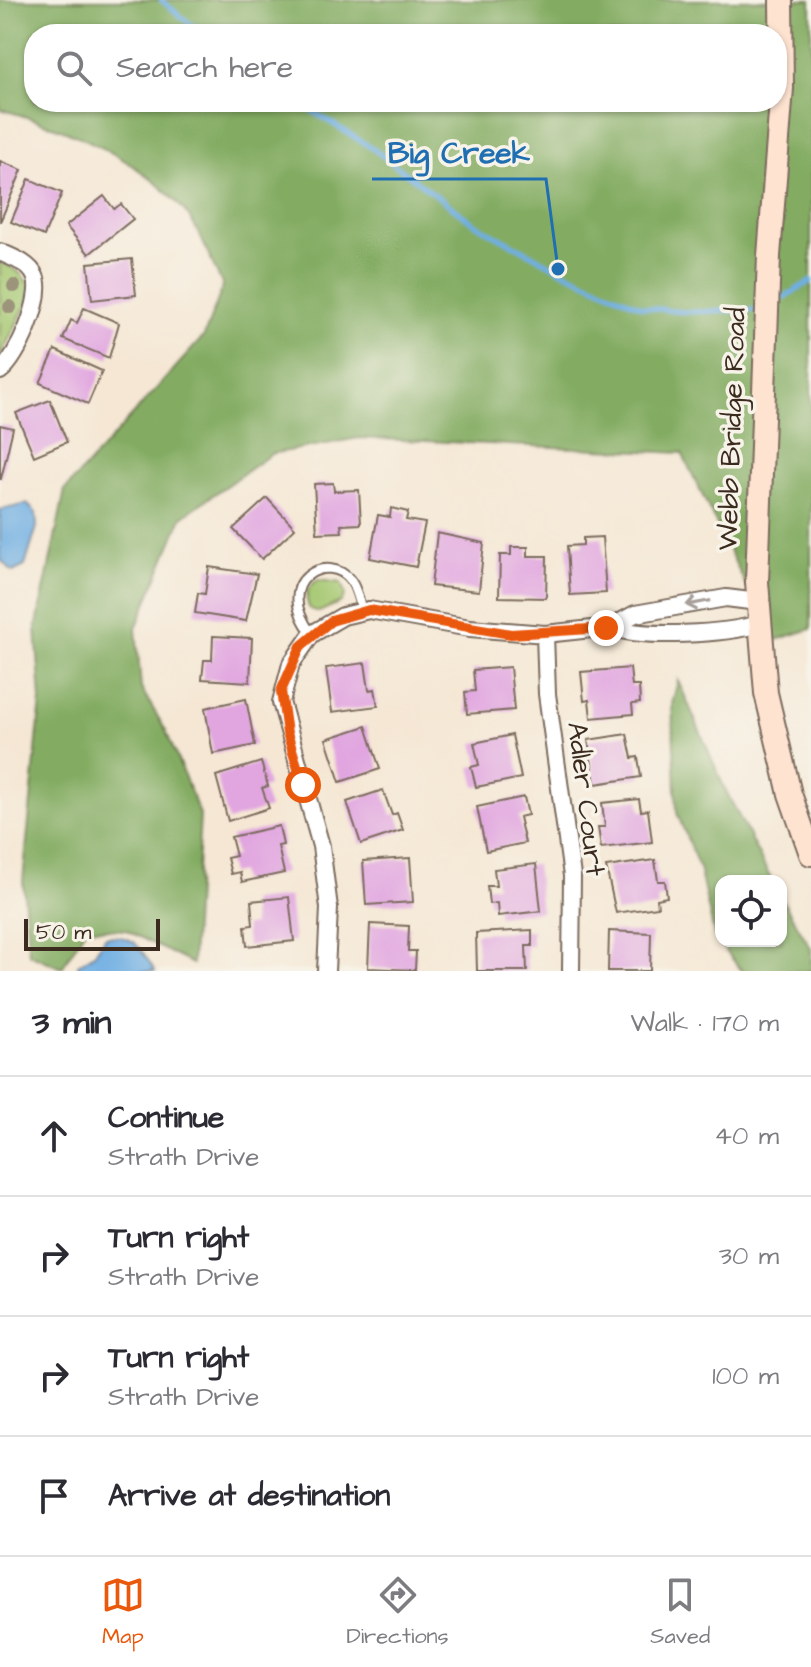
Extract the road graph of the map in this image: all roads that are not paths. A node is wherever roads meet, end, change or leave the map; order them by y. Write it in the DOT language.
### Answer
graph roads {
  1 [pos="781,0"];
  2 [pos="781,24"];
  3 [pos="780,112"];
  4 [pos="0,252"];
  5 [pos="0,371"];
  6 [pos="655,610"];
  7 [pos="362,611"];
  8 [pos="759,613"];
  9 [pos="611,627"];
  10 [pos="658,632"];
  11 [pos="312,634"];
  12 [pos="545,634"];
  13 [pos="811,854"];
  14 [pos="326,971"];
  15 [pos="571,971"];
  1 -- 2 [label="street, Webb Bridge Road"];
  3 -- 8 [label="street, Webb Bridge Road"];
  4 -- 5 [label="street"];
  8 -- 6 [label="street, one-way"];
  6 -- 9 [label="street"];
  6 -- 10 [label="lane"];
  7 -- 11 [label="street"];
  7 -- 11 [label="lane"];
  7 -- 12 [label="street"];
  8 -- 10 [label="street"];
  8 -- 13 [label="street, Webb Bridge Road"];
  9 -- 10 [label="street"];
  9 -- 12 [label="street"];
  11 -- 14 [label="street"];
  12 -- 15 [label="street, Adler Court"];
}
